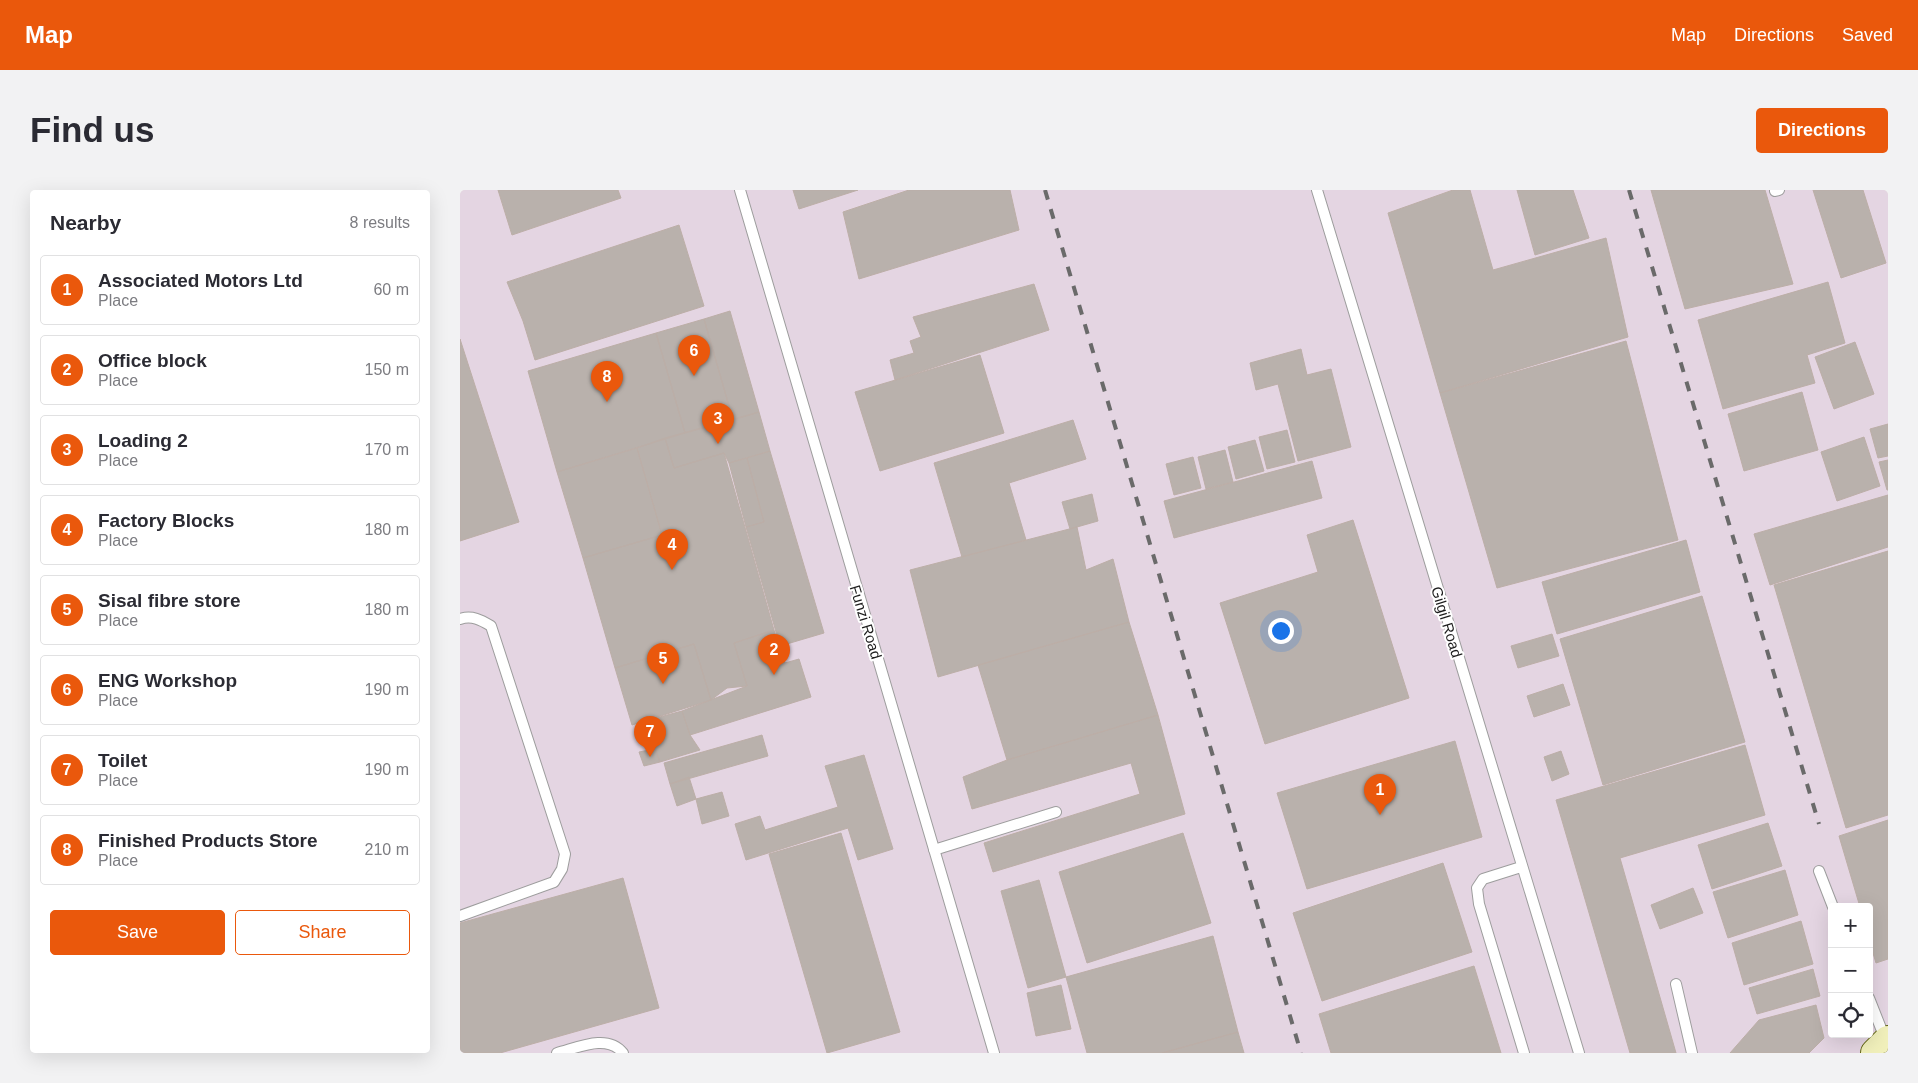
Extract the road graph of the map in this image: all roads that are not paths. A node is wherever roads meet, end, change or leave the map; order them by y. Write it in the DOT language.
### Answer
graph roads {
  1 [pos="740,190"];
  2 [pos="1317,190"];
  3 [pos="460,619"];
  4 [pos="1056,812"];
  5 [pos="934,850"];
  6 [pos="1521,867"];
  7 [pos="1819,871"];
  8 [pos="1831,903"];
  9 [pos="460,916"];
  10 [pos="1676,984"];
  11 [pos="1873,1011"];
  12 [pos="1883,1045"];
  13 [pos="557,1053"];
  14 [pos="623,1053"];
  15 [pos="994,1053"];
  16 [pos="1524,1053"];
  17 [pos="1580,1053"];
  18 [pos="1692,1053"];
  1 -- 5 [label="lane, Funzi Road"];
  2 -- 6 [label="lane, Gilgil Road"];
  3 -- 9 [label="lane"];
  4 -- 5 [label="lane"];
  5 -- 15 [label="lane, Funzi Road"];
  6 -- 16 [label="lane"];
  6 -- 17 [label="lane, Gilgil Road"];
  7 -- 8 [label="lane"];
  10 -- 18 [label="lane"];
  11 -- 12 [label="lane"];
  13 -- 14 [label="lane"];
}
